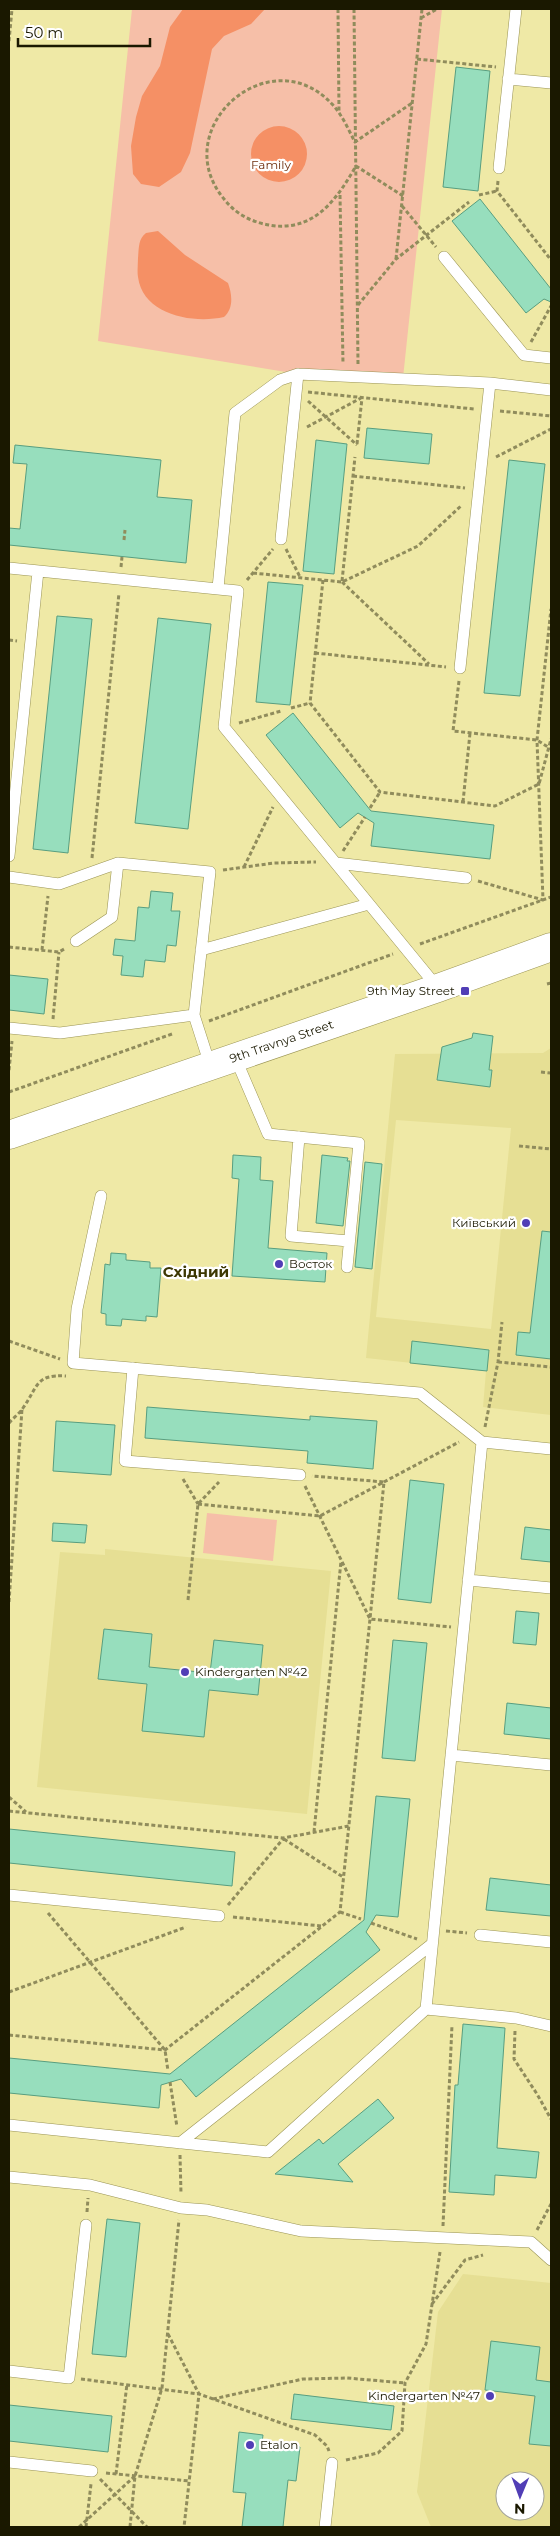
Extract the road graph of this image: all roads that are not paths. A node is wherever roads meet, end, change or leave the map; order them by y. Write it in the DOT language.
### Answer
graph roads {
  1 [pos="516,9"];
  2 [pos="509,74"];
  3 [pos="551,83"];
  4 [pos="499,168"];
  5 [pos="444,257"];
  6 [pos="551,358"];
  7 [pos="298,374"];
  8 [pos="490,383"];
  9 [pos="551,390"];
  10 [pos="282,539"];
  11 [pos="9,568"];
  12 [pos="38,570"];
  13 [pos="218,588"];
  14 [pos="460,668"];
  15 [pos="9,856"];
  16 [pos="118,863"];
  17 [pos="336,863"];
  18 [pos="9,877"];
  19 [pos="466,878"];
  20 [pos="369,904"];
  21 [pos="76,941"];
  22 [pos="551,947"];
  23 [pos="201,950"];
  24 [pos="438,988"];
  25 [pos="196,1020"];
  26 [pos="11,1028"];
  27 [pos="223,1061"];
  28 [pos="9,1134"];
  29 [pos="299,1137"];
  30 [pos="102,1196"];
  31 [pos="349,1241"];
  32 [pos="347,1267"];
  33 [pos="133,1368"];
  34 [pos="482,1442"];
  35 [pos="551,1448"];
  36 [pos="300,1475"];
  37 [pos="468,1580"];
  38 [pos="551,1588"];
  39 [pos="451,1755"];
  40 [pos="551,1765"];
  41 [pos="9,1895"];
  42 [pos="219,1916"];
  43 [pos="480,1935"];
  44 [pos="551,1942"];
  45 [pos="432,1944"];
  46 [pos="426,2009"];
  47 [pos="551,2026"];
  48 [pos="9,2125"];
  49 [pos="180,2143"];
  50 [pos="9,2177"];
  51 [pos="86,2225"];
  52 [pos="551,2260"];
  53 [pos="9,2372"];
  54 [pos="9,2462"];
  55 [pos="332,2463"];
  56 [pos="92,2471"];
  57 [pos="324,2527"];
  1 -- 2 [label="lane"];
  2 -- 3 [label="lane"];
  2 -- 4 [label="lane"];
  5 -- 6 [label="lane"];
  7 -- 8 [label="lane"];
  7 -- 10 [label="lane"];
  7 -- 13 [label="lane"];
  8 -- 9 [label="lane"];
  8 -- 14 [label="lane"];
  11 -- 12 [label="lane"];
  12 -- 13 [label="lane"];
  12 -- 15 [label="lane"];
  13 -- 17 [label="lane"];
  16 -- 18 [label="lane"];
  16 -- 21 [label="lane"];
  16 -- 23 [label="lane"];
  17 -- 19 [label="lane"];
  17 -- 20 [label="lane"];
  20 -- 23 [label="lane"];
  20 -- 24 [label="lane"];
  22 -- 24 [label="street, 9th Travnya Street"];
  23 -- 25 [label="lane"];
  24 -- 27 [label="street, 9th Travnya Street"];
  25 -- 26 [label="lane"];
  25 -- 27 [label="lane"];
  27 -- 28 [label="street, 9th Travnya Street"];
  27 -- 29 [label="lane"];
  29 -- 31 [label="lane"];
  29 -- 31 [label="lane"];
  30 -- 33 [label="lane"];
  31 -- 32 [label="lane"];
  33 -- 34 [label="lane"];
  33 -- 36 [label="lane"];
  34 -- 35 [label="lane"];
  34 -- 37 [label="lane"];
  37 -- 38 [label="lane"];
  37 -- 39 [label="lane"];
  39 -- 40 [label="lane"];
  39 -- 45 [label="lane"];
  41 -- 42 [label="lane"];
  43 -- 44 [label="lane"];
  45 -- 46 [label="lane"];
  45 -- 49 [label="lane"];
  46 -- 47 [label="lane"];
  46 -- 49 [label="lane"];
  48 -- 49 [label="lane"];
  50 -- 52 [label="lane"];
  51 -- 53 [label="lane"];
  54 -- 56 [label="lane"];
  55 -- 57 [label="lane"];
}
